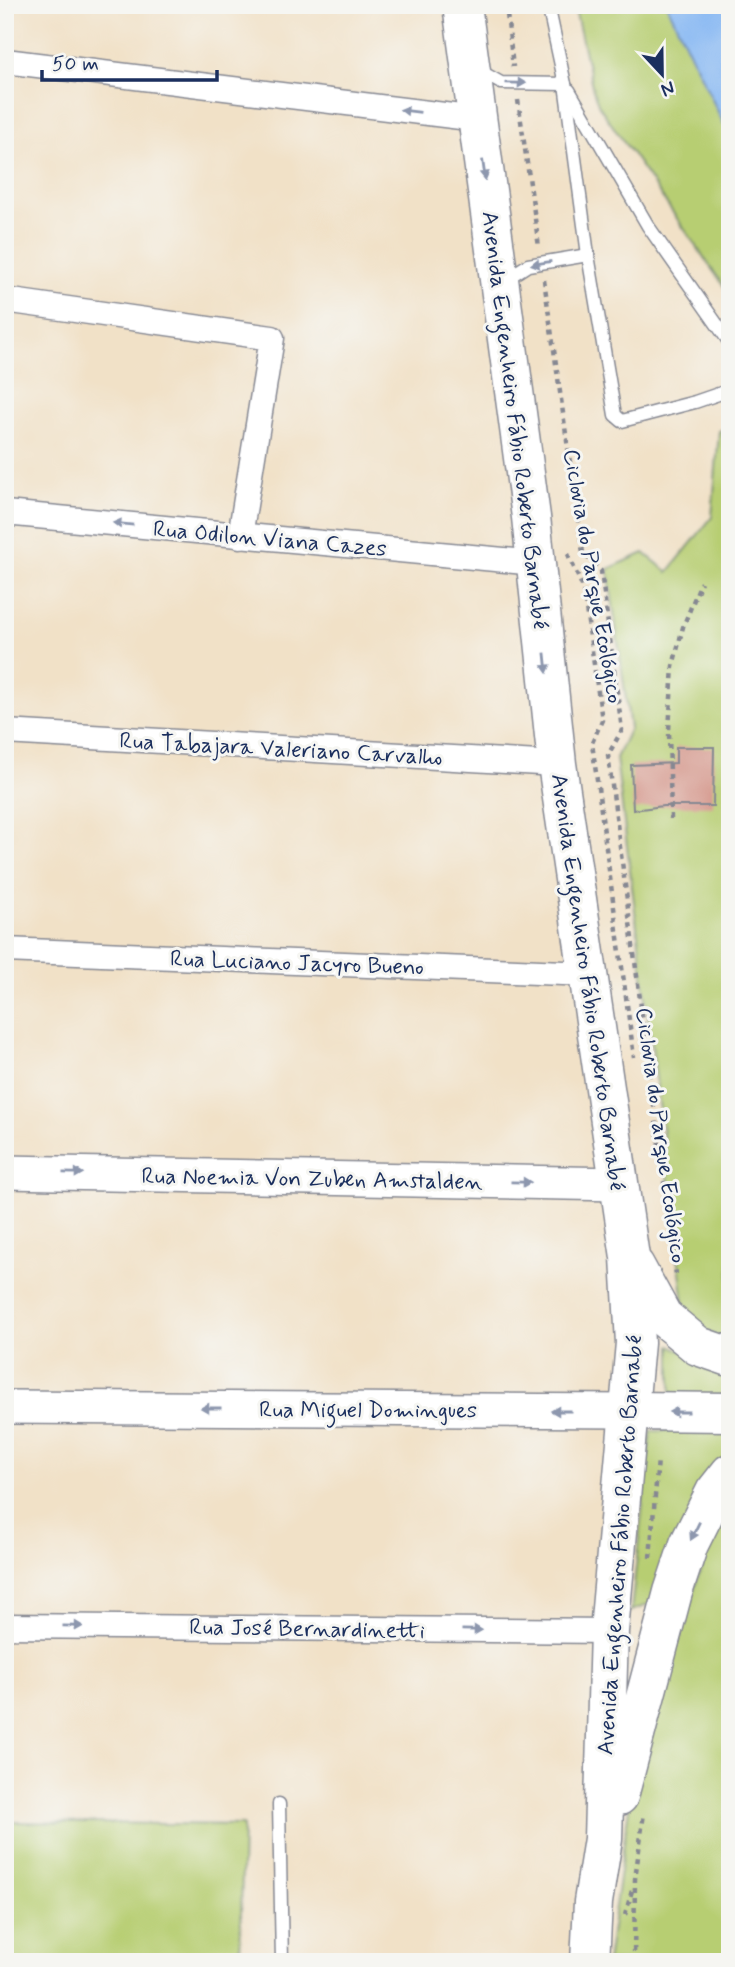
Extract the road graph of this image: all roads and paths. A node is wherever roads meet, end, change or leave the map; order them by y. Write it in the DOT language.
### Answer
graph roads {
  1 [pos="462,5"];
  2 [pos="506,5"];
  3 [pos="548,5"];
  4 [pos="5,61"];
  5 [pos="471,66"];
  6 [pos="516,83"];
  7 [pos="565,84"];
  8 [pos="477,119"];
  9 [pos="588,255"];
  10 [pos="541,263"];
  11 [pos="500,283"];
  12 [pos="5,300"];
  13 [pos="730,343"];
  14 [pos="730,390"];
  15 [pos="730,473"];
  16 [pos="727,488"];
  17 [pos="5,513"];
  18 [pos="240,536"];
  19 [pos="552,555"];
  20 [pos="701,582"];
  21 [pos="5,732"];
  22 [pos="557,764"];
  23 [pos="671,820"];
  24 [pos="5,950"];
  25 [pos="588,974"];
  26 [pos="635,1068"];
  27 [pos="5,1172"];
  28 [pos="619,1184"];
  29 [pos="630,1257"];
  30 [pos="663,1317"];
  31 [pos="730,1357"];
  32 [pos="5,1406"];
  33 [pos="629,1411"];
  34 [pos="730,1412"];
  35 [pos="730,1473"];
  36 [pos="5,1626"];
  37 [pos="609,1631"];
  38 [pos="279,1804"];
  39 [pos="603,1839"];
  40 [pos="635,1879"];
  41 [pos="593,1902"];
  42 [pos="282,1962"];
  43 [pos="570,1962"];
  44 [pos="590,1962"];
  45 [pos="634,1962"];
  1 -- 5 [label="main road, Avenida Engenheiro Fábio Roberto Barnabé"];
  2 -- 6 [label="path"];
  3 -- 7 [label="lane"];
  8 -- 4 [label="street, one-way"];
  5 -- 6 [label="lane"];
  5 -- 8 [label="main road, Avenida Engenheiro Fábio Roberto Barnabé"];
  6 -- 7 [label="lane, one-way"];
  6 -- 10 [label="path"];
  7 -- 9 [label="lane"];
  7 -- 13 [label="lane"];
  8 -- 11 [label="main road, Avenida Engenheiro Fábio Roberto Barnabé, one-way"];
  9 -- 10 [label="lane"];
  9 -- 14 [label="lane"];
  10 -- 11 [label="lane"];
  10 -- 30 [label="path"];
  11 -- 19 [label="main road, Avenida Engenheiro Fábio Roberto Barnabé"];
  12 -- 18 [label="street"];
  15 -- 16 [label="path"];
  18 -- 17 [label="street, Rua Odilon Viana Cazes, one-way"];
  18 -- 19 [label="street, Rua Odilon Viana Cazes"];
  19 -- 22 [label="main road, Avenida Engenheiro Fábio Roberto Barnabé, one-way"];
  19 -- 26 [label="path, Ciclovia do Parque Ecológico"];
  20 -- 23 [label="path"];
  21 -- 22 [label="street, Rua Tabajara Valeriano Carvalho"];
  22 -- 25 [label="main road, Avenida Engenheiro Fábio Roberto Barnabé"];
  24 -- 25 [label="street, Rua Luciano Jacyro Bueno"];
  25 -- 28 [label="main road, Avenida Engenheiro Fábio Roberto Barnabé"];
  27 -- 28 [label="main road, Rua Noemia Von Zuben Amstalden, one-way"];
  28 -- 29 [label="main road, Avenida Engenheiro Fábio Roberto Barnabé"];
  29 -- 30 [label="main road"];
  29 -- 33 [label="main road, Avenida Engenheiro Fábio Roberto Barnabé"];
  30 -- 31 [label="main road"];
  33 -- 32 [label="main road, Rua Miguel Domingues, one-way"];
  34 -- 33 [label="main road, Rua Miguel Domingues, one-way"];
  33 -- 37 [label="main road, Avenida Engenheiro Fábio Roberto Barnabé"];
  35 -- 39 [label="main road, one-way"];
  36 -- 37 [label="street, Rua José Bernardinetti, one-way"];
  37 -- 39 [label="main road, Avenida Engenheiro Fábio Roberto Barnabé"];
  38 -- 42 [label="lane"];
  39 -- 41 [label="main road, Avenida Engenheiro Fábio Roberto Barnabé"];
  40 -- 45 [label="path"];
  41 -- 43 [label="main road"];
  41 -- 44 [label="main road, Avenida Engenheiro Fábio Roberto Barnabé"];
}
